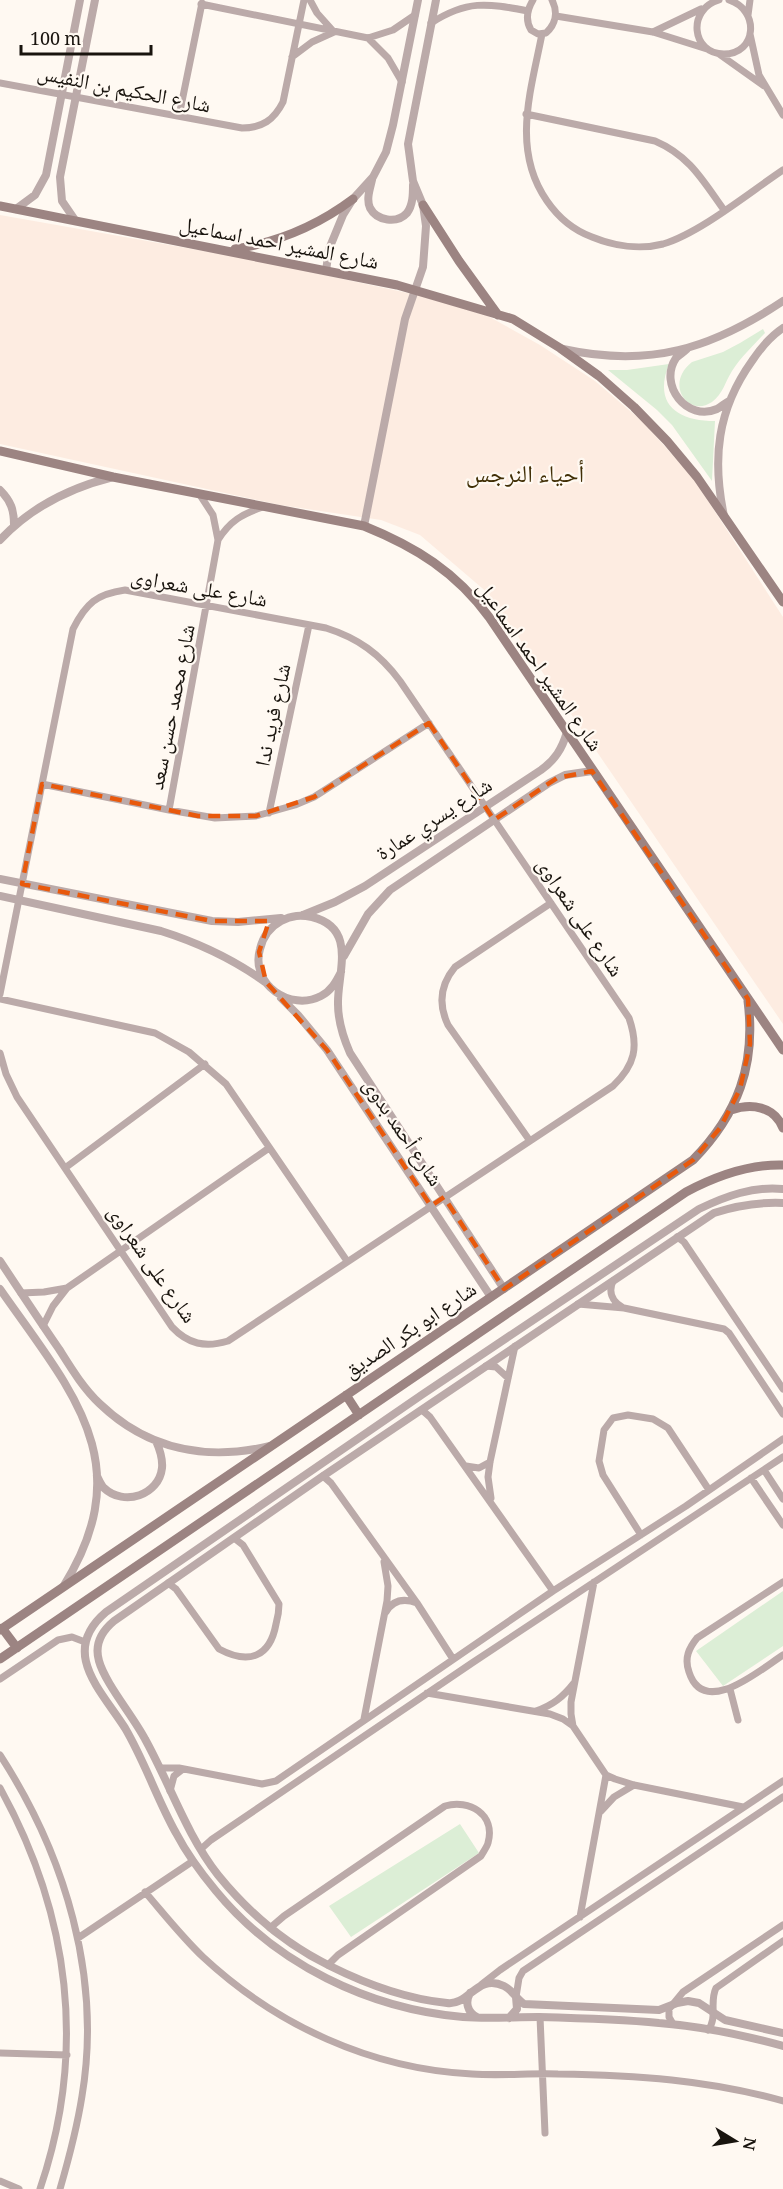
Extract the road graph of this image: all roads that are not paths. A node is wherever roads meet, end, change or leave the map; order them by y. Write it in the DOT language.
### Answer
graph roads {
  1 [pos="81,0"];
  2 [pos="95,0"];
  3 [pos="304,0"];
  4 [pos="310,0"];
  5 [pos="418,0"];
  6 [pos="436,0"];
  7 [pos="477,0"];
  8 [pos="533,0"];
  9 [pos="552,0"];
  10 [pos="729,0"];
  11 [pos="750,0"];
  12 [pos="202,2"];
  13 [pos="713,2"];
  14 [pos="528,11"];
  15 [pos="415,15"];
  16 [pos="748,15"];
  17 [pos="556,16"];
  18 [pos="431,23"];
  19 [pos="299,24"];
  20 [pos="334,32"];
  21 [pos="653,32"];
  22 [pos="542,34"];
  23 [pos="750,34"];
  24 [pos="368,38"];
  25 [pos="713,52"];
  26 [pos="292,57"];
  27 [pos="402,82"];
  28 [pos="0,83"];
  29 [pos="765,87"];
  30 [pos="62,94"];
  31 [pos="76,97"];
  32 [pos="526,114"];
  33 [pos="783,115"];
  34 [pos="179,116"];
  35 [pos="783,170"];
  36 [pos="373,177"];
  37 [pos="413,181"];
  38 [pos="353,199"];
  39 [pos="423,205"];
  40 [pos="0,206"];
  41 [pos="16,209"];
  42 [pos="724,210"];
  43 [pos="75,220"];
  44 [pos="228,250"];
  45 [pos="326,271"];
  46 [pos="416,290"];
  47 [pos="783,301"];
  48 [pos="498,315"];
  49 [pos="783,328"];
  50 [pos="560,348"];
  51 [pos="687,348"];
  52 [pos="729,401"];
  53 [pos="0,451"];
  54 [pos="113,477"];
  55 [pos="0,490"];
  56 [pos="200,495"];
  57 [pos="265,507"];
  58 [pos="724,516"];
  59 [pos="14,525"];
  60 [pos="364,526"];
  61 [pos="0,540"];
  62 [pos="218,540"];
  63 [pos="783,603"];
  64 [pos="207,605"];
  65 [pos="309,625"];
  66 [pos="429,723"];
  67 [pos="567,732"];
  68 [pos="592,771"];
  69 [pos="42,784"];
  70 [pos="486,807"];
  71 [pos="169,810"];
  72 [pos="269,813"];
  73 [pos="494,820"];
  74 [pos="0,879"];
  75 [pos="22,884"];
  76 [pos="0,896"];
  77 [pos="19,900"];
  78 [pos="551,903"];
  79 [pos="303,915"];
  80 [pos="288,917"];
  81 [pos="344,957"];
  82 [pos="342,972"];
  83 [pos="266,982"];
  84 [pos="0,994"];
  85 [pos="276,994"];
  86 [pos="0,999"];
  87 [pos="748,999"];
  88 [pos="783,1050"];
  89 [pos="0,1053"];
  90 [pos="205,1064"];
  91 [pos="731,1110"];
  92 [pos="783,1128"];
  93 [pos="530,1141"];
  94 [pos="270,1148"];
  95 [pos="782,1163"];
  96 [pos="64,1168"];
  97 [pos="783,1189"];
  98 [pos="444,1197"];
  99 [pos="783,1203"];
  100 [pos="431,1206"];
  101 [pos="677,1237"];
  102 [pos="121,1251"];
  103 [pos="0,1261"];
  104 [pos="347,1261"];
  105 [pos="608,1271"];
  106 [pos="3,1272"];
  107 [pos="614,1279"];
  108 [pos="67,1288"];
  109 [pos="0,1289"];
  110 [pos="504,1289"];
  111 [pos="21,1293"];
  112 [pos="491,1297"];
  113 [pos="578,1304"];
  114 [pos="624,1308"];
  115 [pos="43,1326"];
  116 [pos="515,1346"];
  117 [pos="480,1356"];
  118 [pos="486,1367"];
  119 [pos="508,1378"];
  120 [pos="783,1389"];
  121 [pos="423,1394"];
  122 [pos="346,1395"];
  123 [pos="430,1404"];
  124 [pos="422,1410"];
  125 [pos="783,1413"];
  126 [pos="359,1415"];
  127 [pos="783,1439"];
  128 [pos="156,1441"];
  129 [pos="270,1446"];
  130 [pos="783,1457"];
  131 [pos="490,1462"];
  132 [pos="466,1466"];
  133 [pos="764,1470"];
  134 [pos="97,1476"];
  135 [pos="323,1476"];
  136 [pos="751,1478"];
  137 [pos="709,1490"];
  138 [pos="783,1499"];
  139 [pos="494,1506"];
  140 [pos="783,1525"];
  141 [pos="641,1535"];
  142 [pos="234,1538"];
  143 [pos="382,1557"];
  144 [pos="594,1582"];
  145 [pos="783,1582"];
  146 [pos="168,1584"];
  147 [pos="62,1588"];
  148 [pos="553,1591"];
  149 [pos="417,1603"];
  150 [pos="384,1616"];
  151 [pos="1,1629"];
  152 [pos="85,1642"];
  153 [pos="17,1648"];
  154 [pos="464,1651"];
  155 [pos="783,1655"];
  156 [pos="0,1659"];
  157 [pos="453,1659"];
  158 [pos="472,1663"];
  159 [pos="438,1669"];
  160 [pos="0,1679"];
  161 [pos="446,1680"];
  162 [pos="575,1681"];
  163 [pos="730,1689"];
  164 [pos="427,1693"];
  165 [pos="534,1712"];
  166 [pos="364,1719"];
  167 [pos="738,1720"];
  168 [pos="573,1726"];
  169 [pos="0,1755"];
  170 [pos="159,1768"];
  171 [pos="183,1768"];
  172 [pos="606,1775"];
  173 [pos="783,1780"];
  174 [pos="634,1785"];
  175 [pos="0,1788"];
  176 [pos="170,1792"];
  177 [pos="159,1796"];
  178 [pos="783,1797"];
  179 [pos="743,1808"];
  180 [pos="599,1815"];
  181 [pos="201,1849"];
  182 [pos="193,1862"];
  183 [pos="662,1862"];
  184 [pos="669,1874"];
  185 [pos="146,1892"];
  186 [pos="580,1917"];
  187 [pos="783,1925"];
  188 [pos="270,1928"];
  189 [pos="78,1938"];
  190 [pos="783,1941"];
  191 [pos="328,1965"];
  192 [pos="482,1985"];
  193 [pos="470,1992"];
  194 [pos="516,1997"];
  195 [pos="671,2005"];
  196 [pos="712,2011"];
  197 [pos="478,2018"];
  198 [pos="509,2018"];
  199 [pos="540,2018"];
  200 [pos="673,2024"];
  201 [pos="708,2030"];
  202 [pos="783,2033"];
  203 [pos="783,2046"];
  204 [pos="0,2053"];
  205 [pos="67,2055"];
  206 [pos="542,2074"];
  207 [pos="783,2102"];
  208 [pos="545,2133"];
  209 [pos="0,2181"];
  210 [pos="20,2189"];
  211 [pos="40,2189"];
  212 [pos="60,2189"];
  1 -- 30 [label="street"];
  2 -- 31 [label="street"];
  3 -- 19 [label="street"];
  4 -- 20 [label="street"];
  5 -- 15 [label="street"];
  6 -- 18 [label="street"];
  7 -- 14 [label="street"];
  7 -- 18 [label="street"];
  8 -- 14 [label="street"];
  9 -- 17 [label="street"];
  10 -- 16 [label="street"];
  11 -- 16 [label="street"];
  12 -- 19 [label="street"];
  12 -- 34 [label="street"];
  13 -- 21 [label="street"];
  13 -- 25 [label="street"];
  14 -- 22 [label="street"];
  15 -- 24 [label="street"];
  15 -- 27 [label="street"];
  16 -- 23 [label="street"];
  17 -- 21 [label="street"];
  17 -- 22 [label="street"];
  18 -- 37 [label="street"];
  19 -- 20 [label="street"];
  19 -- 26 [label="street"];
  20 -- 24 [label="street"];
  20 -- 26 [label="street"];
  21 -- 25 [label="street"];
  22 -- 32 [label="street"];
  23 -- 25 [label="street"];
  23 -- 29 [label="street"];
  24 -- 27 [label="street"];
  25 -- 29 [label="street"];
  26 -- 34 [label="street, شارع الحكيم بن النفيس"];
  27 -- 36 [label="street"];
  28 -- 30 [label="street, شارع الحكيم بن النفيس"];
  29 -- 33 [label="street"];
  30 -- 31 [label="street, شارع الحكيم بن النفيس"];
  30 -- 41 [label="street"];
  31 -- 34 [label="street, شارع الحكيم بن النفيس"];
  31 -- 43 [label="street"];
  32 -- 42 [label="street"];
  32 -- 42 [label="street"];
  35 -- 42 [label="street"];
  36 -- 37 [label="street"];
  36 -- 38 [label="street"];
  37 -- 39 [label="street"];
  38 -- 44 [label="main road"];
  38 -- 45 [label="street"];
  39 -- 46 [label="street"];
  39 -- 48 [label="main road"];
  40 -- 41 [label="main road, شارع المشير احمد اسماعيل"];
  41 -- 43 [label="main road, شارع المشير احمد اسماعيل"];
  43 -- 44 [label="main road, شارع المشير احمد اسماعيل"];
  44 -- 45 [label="main road, شارع المشير احمد اسماعيل"];
  45 -- 46 [label="main road, شارع المشير احمد اسماعيل"];
  46 -- 48 [label="main road, شارع المشير احمد اسماعيل"];
  46 -- 60 [label="street"];
  47 -- 51 [label="street"];
  48 -- 50 [label="main road, شارع المشير احمد اسماعيل"];
  49 -- 52 [label="street"];
  50 -- 51 [label="street"];
  50 -- 58 [label="main road, شارع المشير احمد اسماعيل"];
  51 -- 52 [label="street"];
  52 -- 58 [label="street"];
  53 -- 54 [label="main road, شارع المشير احمد اسماعيل"];
  54 -- 56 [label="main road, شارع المشير احمد اسماعيل"];
  54 -- 59 [label="street"];
  55 -- 59 [label="street"];
  56 -- 57 [label="main road, شارع المشير احمد اسماعيل"];
  56 -- 62 [label="street, شارع محمد حسن سعد"];
  57 -- 60 [label="main road, شارع المشير احمد اسماعيل"];
  57 -- 62 [label="street"];
  58 -- 63 [label="main road, شارع المشير احمد اسماعيل"];
  59 -- 61 [label="street"];
  60 -- 67 [label="main road, شارع المشير احمد اسماعيل"];
  62 -- 64 [label="street, شارع محمد حسن سعد"];
  64 -- 65 [label="street, شارع على شعراوى"];
  64 -- 69 [label="street, شارع على شعراوى"];
  64 -- 71 [label="street, شارع محمد حسن سعد"];
  65 -- 66 [label="street, شارع على شعراوى"];
  65 -- 72 [label="street, شارع فريد ندا"];
  66 -- 70 [label="street, شارع على شعراوى"];
  66 -- 72 [label="street"];
  67 -- 68 [label="main road, شارع المشير احمد اسماعيل"];
  67 -- 70 [label="street, شارع يسري عمارة"];
  68 -- 73 [label="street, شارع يسري عمارة"];
  68 -- 87 [label="main road, شارع المشير احمد اسماعيل"];
  69 -- 71 [label="street"];
  69 -- 75 [label="street, شارع على شعراوى"];
  70 -- 73 [label="street, شارع على شعراوى"];
  70 -- 79 [label="street, شارع يسري عمارة"];
  71 -- 72 [label="street"];
  73 -- 78 [label="street, شارع على شعراوى"];
  73 -- 81 [label="street, شارع يسري عمارة"];
  74 -- 75 [label="street"];
  75 -- 77 [label="street, شارع على شعراوى"];
  75 -- 80 [label="street"];
  76 -- 77 [label="street"];
  77 -- 83 [label="street"];
  77 -- 84 [label="street, شارع على شعراوى"];
  78 -- 93 [label="street, شارع على شعراوى"];
  78 -- 93 [label="street"];
  79 -- 80 [label="street"];
  79 -- 81 [label="street"];
  80 -- 83 [label="street"];
  81 -- 82 [label="street"];
  82 -- 85 [label="street"];
  82 -- 98 [label="street, شارع أحمد بدوى"];
  83 -- 85 [label="street"];
  85 -- 100 [label="street, شارع أحمد بدوى"];
  86 -- 90 [label="street"];
  87 -- 88 [label="main road, شارع المشير احمد اسماعيل"];
  87 -- 91 [label="main road, شارع ابو بكر الصديق"];
  89 -- 96 [label="street, شارع على شعراوى"];
  90 -- 94 [label="street"];
  90 -- 96 [label="street"];
  91 -- 92 [label="main road"];
  91 -- 110 [label="main road, شارع ابو بكر الصديق"];
  93 -- 98 [label="street, شارع على شعراوى"];
  94 -- 102 [label="street"];
  94 -- 104 [label="street"];
  95 -- 126 [label="main road, شارع ابو بكر الصديق"];
  96 -- 102 [label="street, شارع على شعراوى"];
  97 -- 105 [label="street"];
  98 -- 100 [label="street, شارع على شعراوى"];
  98 -- 110 [label="street, شارع أحمد بدوى"];
  99 -- 101 [label="street"];
  100 -- 104 [label="street, شارع على شعراوى"];
  100 -- 112 [label="street, شارع أحمد بدوى"];
  101 -- 107 [label="street"];
  101 -- 120 [label="street"];
  102 -- 104 [label="street, شارع على شعراوى"];
  102 -- 108 [label="street"];
  103 -- 106 [label="street"];
  105 -- 107 [label="street"];
  105 -- 117 [label="street"];
  106 -- 111 [label="street"];
  107 -- 113 [label="street"];
  107 -- 114 [label="street"];
  108 -- 111 [label="street"];
  108 -- 115 [label="street"];
  109 -- 134 [label="street"];
  110 -- 112 [label="main road, شارع ابو بكر الصديق"];
  111 -- 115 [label="street"];
  112 -- 122 [label="main road, شارع ابو بكر الصديق"];
  113 -- 114 [label="street"];
  113 -- 116 [label="street"];
  114 -- 125 [label="street"];
  115 -- 128 [label="street"];
  116 -- 118 [label="street"];
  116 -- 119 [label="street"];
  117 -- 118 [label="street"];
  117 -- 121 [label="street"];
  118 -- 119 [label="street"];
  118 -- 123 [label="street"];
  119 -- 131 [label="street"];
  121 -- 123 [label="street"];
  121 -- 152 [label="street"];
  122 -- 126 [label="main road"];
  122 -- 129 [label="main road, شارع ابو بكر الصديق"];
  123 -- 124 [label="street"];
  124 -- 132 [label="street"];
  124 -- 135 [label="street"];
  126 -- 153 [label="main road, شارع ابو بكر الصديق"];
  127 -- 137 [label="street"];
  128 -- 129 [label="street"];
  128 -- 134 [label="street"];
  129 -- 147 [label="main road, شارع ابو بكر الصديق"];
  130 -- 133 [label="street"];
  131 -- 132 [label="street"];
  131 -- 139 [label="street"];
  132 -- 139 [label="street"];
  133 -- 136 [label="street"];
  133 -- 138 [label="street"];
  134 -- 147 [label="street"];
  135 -- 142 [label="street"];
  135 -- 143 [label="street"];
  136 -- 140 [label="street"];
  136 -- 144 [label="street"];
  137 -- 141 [label="street"];
  137 -- 141 [label="street"];
  139 -- 148 [label="street"];
  141 -- 148 [label="street"];
  142 -- 146 [label="street"];
  142 -- 146 [label="street"];
  143 -- 149 [label="street"];
  143 -- 150 [label="street"];
  144 -- 158 [label="street"];
  144 -- 162 [label="street"];
  145 -- 163 [label="street"];
  146 -- 170 [label="street"];
  147 -- 151 [label="main road, شارع ابو بكر الصديق"];
  148 -- 154 [label="street"];
  149 -- 150 [label="street"];
  149 -- 157 [label="street"];
  150 -- 166 [label="street"];
  151 -- 153 [label="main road"];
  152 -- 160 [label="street"];
  152 -- 177 [label="street"];
  153 -- 156 [label="main road, شارع ابو بكر الصديق"];
  154 -- 157 [label="street"];
  154 -- 158 [label="street"];
  155 -- 163 [label="street"];
  157 -- 159 [label="street"];
  158 -- 161 [label="street"];
  159 -- 161 [label="street"];
  159 -- 166 [label="street"];
  161 -- 164 [label="street"];
  162 -- 165 [label="street"];
  162 -- 168 [label="street"];
  163 -- 167 [label="street"];
  164 -- 165 [label="street"];
  164 -- 181 [label="street"];
  165 -- 168 [label="street"];
  166 -- 171 [label="street"];
  168 -- 172 [label="street"];
  169 -- 189 [label="street"];
  170 -- 171 [label="street"];
  170 -- 176 [label="street"];
  171 -- 176 [label="street"];
  172 -- 174 [label="street"];
  172 -- 180 [label="street"];
  173 -- 179 [label="street"];
  174 -- 179 [label="street"];
  174 -- 180 [label="street"];
  175 -- 205 [label="street"];
  176 -- 177 [label="street"];
  176 -- 181 [label="street"];
  177 -- 182 [label="street"];
  178 -- 184 [label="street"];
  179 -- 183 [label="street"];
  180 -- 186 [label="street"];
  181 -- 188 [label="street"];
  182 -- 185 [label="street"];
  182 -- 197 [label="street"];
  183 -- 184 [label="street"];
  183 -- 186 [label="street"];
  184 -- 194 [label="street"];
  185 -- 189 [label="street"];
  185 -- 206 [label="street"];
  186 -- 192 [label="street"];
  187 -- 195 [label="street"];
  188 -- 191 [label="street"];
  188 -- 191 [label="street"];
  189 -- 212 [label="street"];
  190 -- 196 [label="street"];
  191 -- 193 [label="street"];
  192 -- 193 [label="street"];
  192 -- 194 [label="street"];
  193 -- 197 [label="street"];
  194 -- 195 [label="street"];
  194 -- 198 [label="street"];
  195 -- 196 [label="street"];
  195 -- 200 [label="street"];
  196 -- 201 [label="street"];
  196 -- 202 [label="street"];
  197 -- 198 [label="street"];
  198 -- 199 [label="street"];
  199 -- 200 [label="street"];
  199 -- 206 [label="street"];
  200 -- 201 [label="street"];
  201 -- 203 [label="street"];
  204 -- 205 [label="street"];
  205 -- 211 [label="street"];
  206 -- 207 [label="street"];
  206 -- 208 [label="street"];
  209 -- 210 [label="street"];
}
